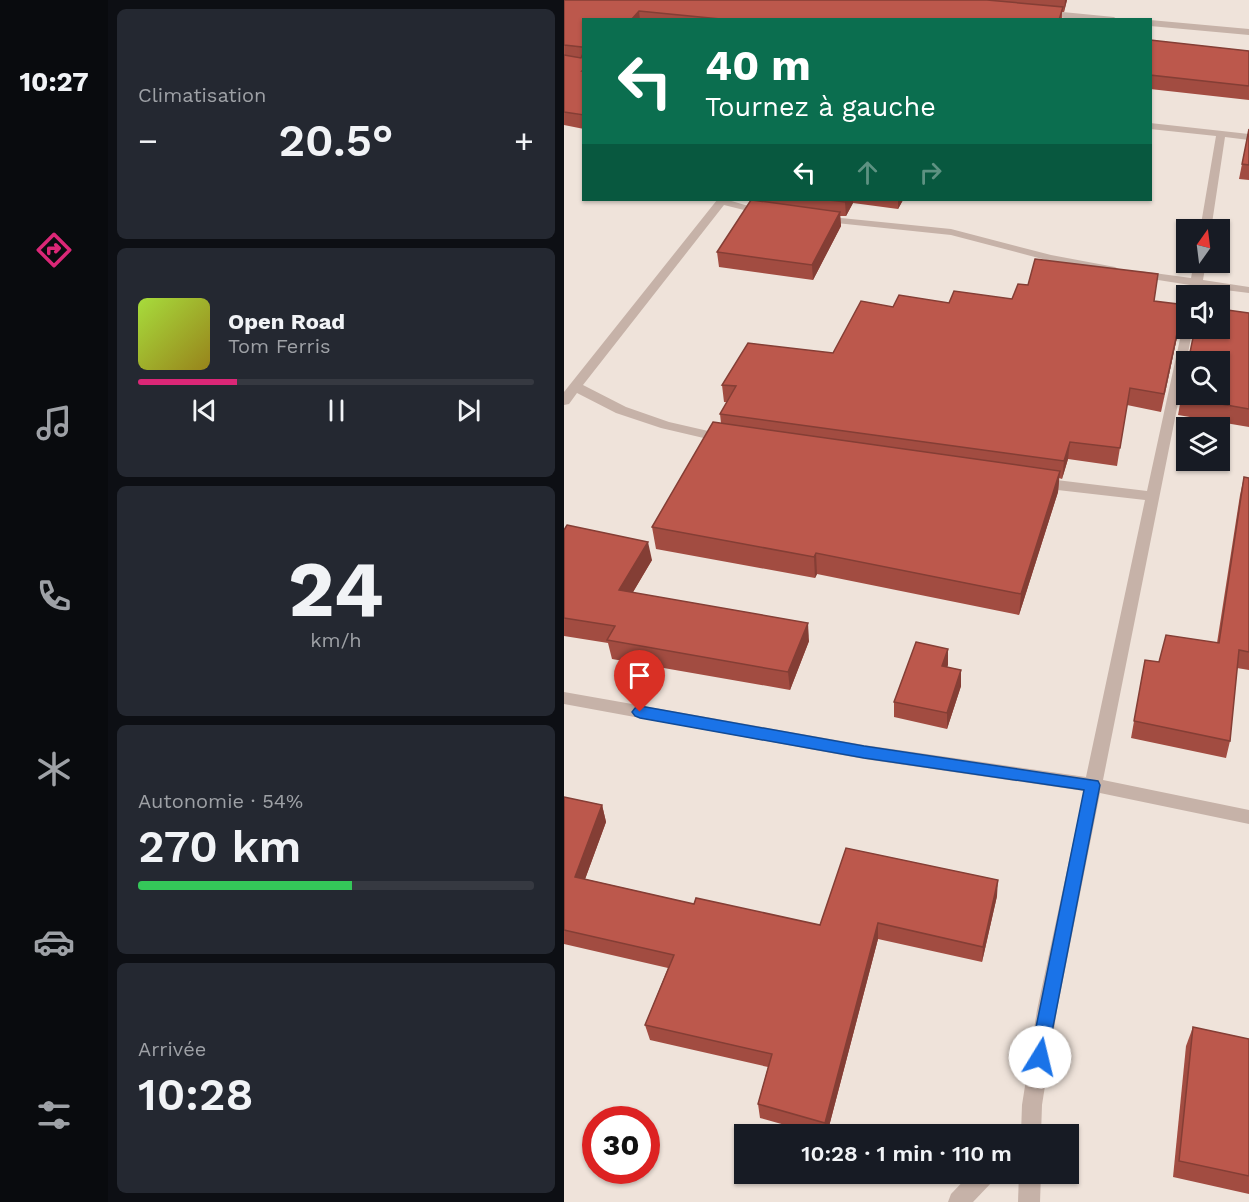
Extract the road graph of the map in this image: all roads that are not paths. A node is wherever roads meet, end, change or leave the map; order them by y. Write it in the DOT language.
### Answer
graph roads {
  1 [pos="1032,12"];
  2 [pos="1094,18"];
  3 [pos="1152,23"];
  4 [pos="1249,32"];
  5 [pos="1152,126"];
  6 [pos="1221,134"];
  7 [pos="1249,137"];
  8 [pos="721,201"];
  9 [pos="726,201"];
  10 [pos="774,213"];
  11 [pos="809,219"];
  12 [pos="1207,219"];
  13 [pos="1176,285"];
  14 [pos="1230,290"];
  15 [pos="1249,290"];
  16 [pos="1185,339"];
  17 [pos="576,387"];
  18 [pos="564,401"];
  19 [pos="737,441"];
  20 [pos="1029,482"];
  21 [pos="1153,496"];
  22 [pos="564,698"];
  23 [pos="1093,785"];
  24 [pos="1249,817"];
  25 [pos="1028,1124"];
  26 [pos="975,1184"];
  27 [pos="1029,1184"];
  28 [pos="959,1202"];
  29 [pos="1029,1202"];
  1 -- 2 [label="street"];
  3 -- 4 [label="street"];
  5 -- 6 [label="street"];
  6 -- 7 [label="street"];
  6 -- 12 [label="street"];
  8 -- 17 [label="street"];
  9 -- 10 [label="street"];
  11 -- 13 [label="street"];
  14 -- 15 [label="street"];
  16 -- 21 [label="street"];
  17 -- 18 [label="street"];
  17 -- 19 [label="street"];
  20 -- 21 [label="street"];
  21 -- 23 [label="street"];
  22 -- 23 [label="street"];
  23 -- 24 [label="street"];
  23 -- 25 [label="street"];
  26 -- 28 [label="street"];
  27 -- 29 [label="street"];
}
